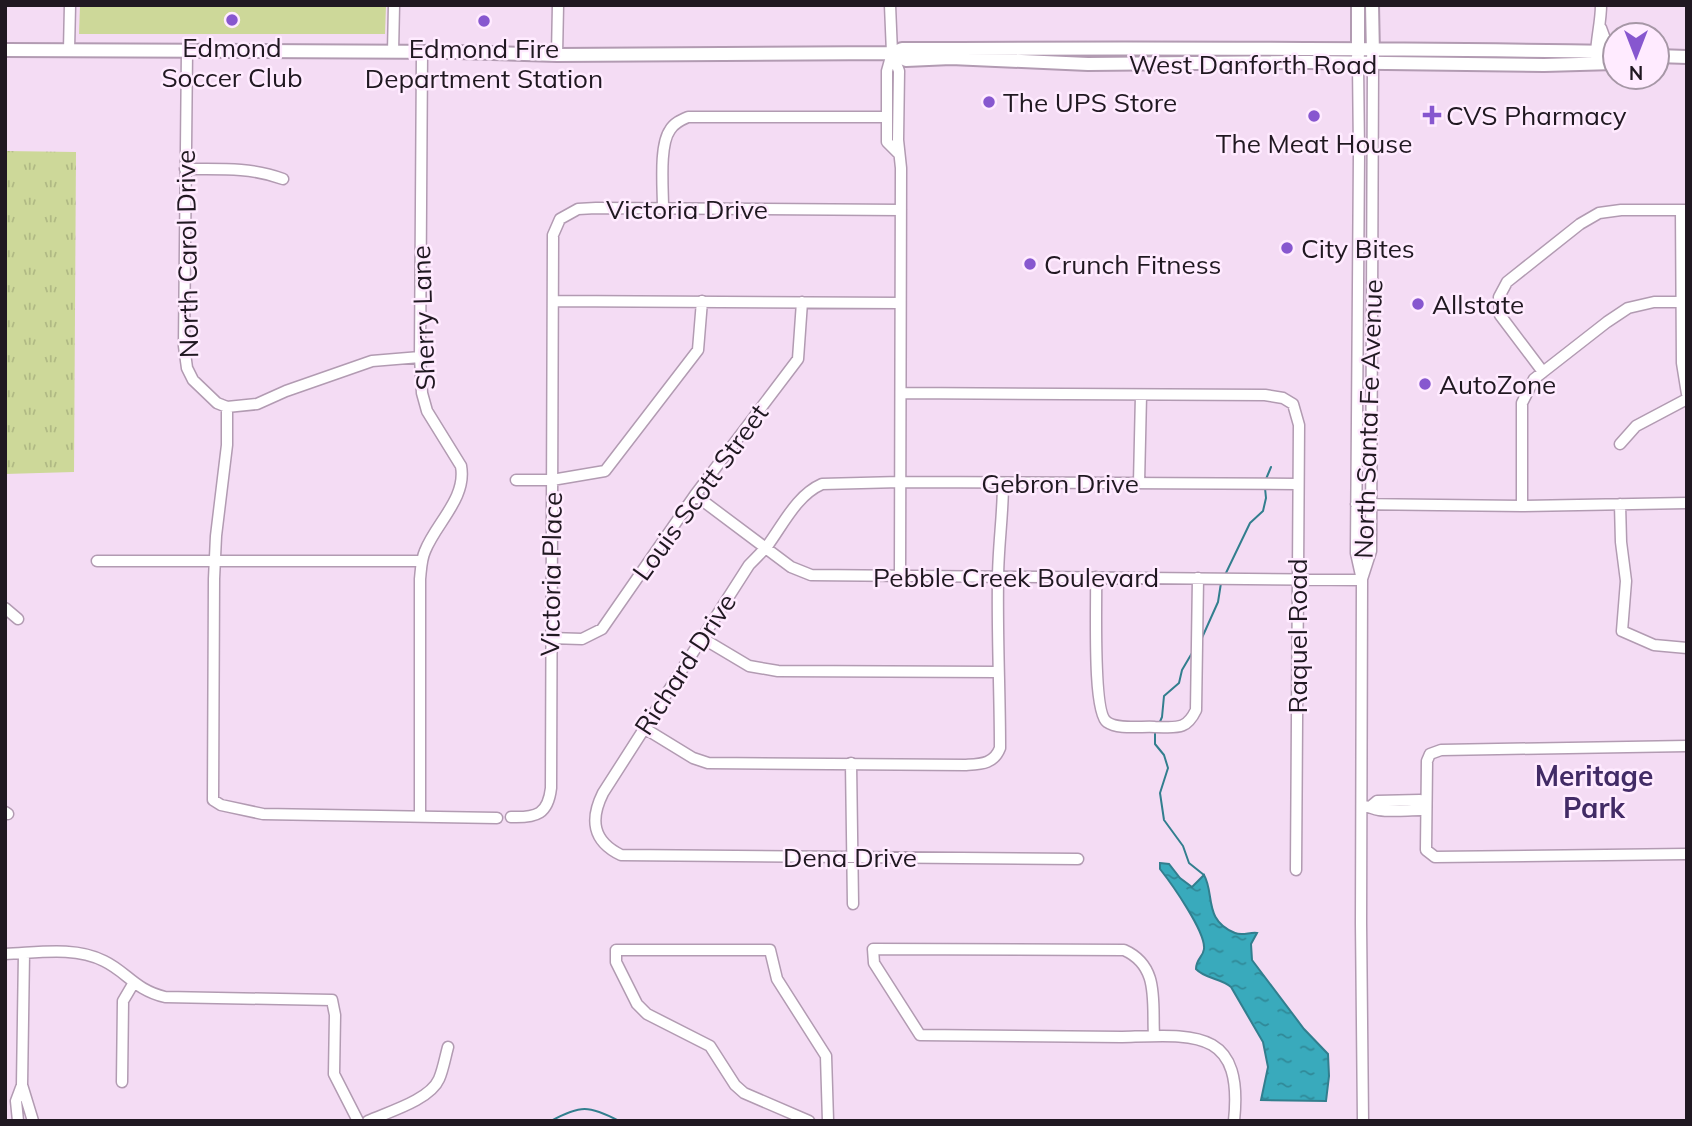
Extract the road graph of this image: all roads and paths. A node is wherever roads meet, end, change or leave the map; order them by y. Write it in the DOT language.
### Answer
graph roads {
  1 [pos="70,5"];
  2 [pos="394,5"];
  3 [pos="558,5"];
  4 [pos="890,5"];
  5 [pos="1358,5"];
  6 [pos="1373,5"];
  7 [pos="1223,49"];
  8 [pos="1358,49"];
  9 [pos="1373,49"];
  10 [pos="5,50"];
  11 [pos="69,50"];
  12 [pos="187,50"];
  13 [pos="393,52"];
  14 [pos="422,52"];
  15 [pos="892,54"];
  16 [pos="557,55"];
  17 [pos="1601,58"];
  18 [pos="1601,58"];
  19 [pos="1358,63"];
  20 [pos="1373,63"];
  21 [pos="1176,64"];
  22 [pos="887,117"];
  23 [pos="899,154"];
  24 [pos="185,169"];
  25 [pos="283,179"];
  26 [pos="663,208"];
  27 [pos="901,210"];
  28 [pos="1684,210"];
  29 [pos="1358,281"];
  30 [pos="553,301"];
  31 [pos="702,301"];
  32 [pos="802,302"];
  33 [pos="1684,302"];
  34 [pos="900,303"];
  35 [pos="1371,320"];
  36 [pos="1357,346"];
  37 [pos="420,357"];
  38 [pos="1543,372"];
  39 [pos="1371,381"];
  40 [pos="901,393"];
  41 [pos="1141,395"];
  42 [pos="1687,396"];
  43 [pos="227,407"];
  44 [pos="1620,444"];
  45 [pos="516,480"];
  46 [pos="552,480"];
  47 [pos="900,482"];
  48 [pos="1003,483"];
  49 [pos="1139,483"];
  50 [pos="822,484"];
  51 [pos="1297,484"];
  52 [pos="695,495"];
  53 [pos="1687,503"];
  54 [pos="1356,504"];
  55 [pos="1620,504"];
  56 [pos="1371,505"];
  57 [pos="1522,506"];
  58 [pos="766,547"];
  59 [pos="97,561"];
  60 [pos="216,561"];
  61 [pos="422,561"];
  62 [pos="900,576"];
  63 [pos="998,577"];
  64 [pos="1096,577"];
  65 [pos="1198,578"];
  66 [pos="1298,579"];
  67 [pos="1362,580"];
  68 [pos="5,608"];
  69 [pos="18,619"];
  70 [pos="550,638"];
  71 [pos="702,638"];
  72 [pos="1687,648"];
  73 [pos="998,672"];
  74 [pos="644,728"];
  75 [pos="1687,746"];
  76 [pos="851,764"];
  77 [pos="1366,806"];
  78 [pos="1426,806"];
  79 [pos="420,816"];
  80 [pos="511,817"];
  81 [pos="498,818"];
  82 [pos="1687,854"];
  83 [pos="621,855"];
  84 [pos="853,857"];
  85 [pos="1078,859"];
  86 [pos="1296,870"];
  87 [pos="853,904"];
  88 [pos="24,953"];
  89 [pos="5,954"];
  90 [pos="133,984"];
  91 [pos="1154,1036"];
  92 [pos="448,1048"];
  93 [pos="122,1082"];
  94 [pos="22,1085"];
  95 [pos="28,1105"];
  96 [pos="16,1108"];
  97 [pos="18,1121"];
  98 [pos="33,1121"];
  99 [pos="358,1121"];
  100 [pos="368,1121"];
  101 [pos="809,1121"];
  102 [pos="828,1121"];
  103 [pos="1234,1121"];
  104 [pos="1363,1121"];
  1 -- 11 [label="street"];
  2 -- 13 [label="street"];
  3 -- 16 [label="street"];
  4 -- 15 [label="street"];
  5 -- 8 [label="main road, North Santa Fe Avenue"];
  6 -- 9 [label="main road, North Santa Fe Avenue"];
  7 -- 8 [label="main road, West Danforth Road"];
  7 -- 15 [label="main road, West Danforth Road"];
  7 -- 21 [label="main road"];
  8 -- 9 [label="main road, West Danforth Road"];
  8 -- 19 [label="main road, North Santa Fe Avenue"];
  9 -- 17 [label="main road, West Danforth Road"];
  9 -- 20 [label="main road, North Santa Fe Avenue"];
  10 -- 11 [label="main road, West Danforth Road"];
  11 -- 12 [label="main road, West Danforth Road"];
  12 -- 13 [label="main road, West Danforth Road"];
  12 -- 24 [label="street, North Carol Drive"];
  13 -- 14 [label="main road, West Danforth Road"];
  14 -- 16 [label="main road, West Danforth Road"];
  14 -- 37 [label="street, Sherry Lane"];
  15 -- 16 [label="main road, West Danforth Road"];
  15 -- 21 [label="main road, West Danforth Road"];
  15 -- 22 [label="street"];
  15 -- 23 [label="street"];
  18 -- 20 [label="main road, West Danforth Road"];
  19 -- 20 [label="main road, West Danforth Road"];
  19 -- 21 [label="main road, West Danforth Road"];
  19 -- 29 [label="street, North Santa Fe Avenue"];
  20 -- 35 [label="street, North Santa Fe Avenue"];
  22 -- 23 [label="street"];
  22 -- 26 [label="street"];
  23 -- 27 [label="street"];
  24 -- 25 [label="street"];
  24 -- 43 [label="street, North Carol Drive"];
  26 -- 27 [label="street, Victoria Drive"];
  26 -- 30 [label="street, Victoria Drive"];
  27 -- 34 [label="street"];
  28 -- 33 [label="street"];
  28 -- 38 [label="street"];
  29 -- 35 [label="street"];
  29 -- 36 [label="street, North Santa Fe Avenue"];
  30 -- 31 [label="street"];
  30 -- 46 [label="street, Victoria Place"];
  31 -- 32 [label="street"];
  31 -- 46 [label="street"];
  32 -- 34 [label="street"];
  32 -- 52 [label="street, Louis Scott Street"];
  33 -- 38 [label="street"];
  33 -- 42 [label="street"];
  34 -- 40 [label="street"];
  35 -- 39 [label="street, North Santa Fe Avenue"];
  36 -- 39 [label="street"];
  36 -- 54 [label="street, North Santa Fe Avenue"];
  37 -- 43 [label="street"];
  37 -- 61 [label="street, Sherry Lane"];
  38 -- 57 [label="street"];
  39 -- 56 [label="street, North Santa Fe Avenue"];
  40 -- 41 [label="street"];
  40 -- 47 [label="street"];
  41 -- 49 [label="street"];
  41 -- 51 [label="street, Raquel Road"];
  42 -- 44 [label="street"];
  43 -- 60 [label="street"];
  45 -- 46 [label="street"];
  46 -- 70 [label="street, Victoria Place"];
  47 -- 48 [label="street, Gebron Drive"];
  47 -- 50 [label="street, Gebron Drive"];
  47 -- 62 [label="street"];
  48 -- 49 [label="street, Gebron Drive"];
  48 -- 63 [label="street"];
  49 -- 51 [label="street, Gebron Drive"];
  50 -- 58 [label="street, Richard Drive"];
  51 -- 66 [label="street, Raquel Road"];
  52 -- 58 [label="street, Pebble Creek Boulevard"];
  52 -- 70 [label="street, Louis Scott Street"];
  53 -- 55 [label="street"];
  54 -- 56 [label="street"];
  54 -- 67 [label="street, North Santa Fe Avenue"];
  55 -- 57 [label="street"];
  55 -- 72 [label="street"];
  56 -- 57 [label="street"];
  56 -- 67 [label="street, North Santa Fe Avenue"];
  58 -- 62 [label="street, Pebble Creek Boulevard"];
  58 -- 71 [label="street, Richard Drive"];
  59 -- 60 [label="street"];
  60 -- 61 [label="street"];
  60 -- 79 [label="street"];
  61 -- 79 [label="street, Sherry Lane"];
  62 -- 63 [label="street, Pebble Creek Boulevard"];
  63 -- 64 [label="street, Pebble Creek Boulevard"];
  63 -- 73 [label="street"];
  64 -- 65 [label="street, Pebble Creek Boulevard"];
  64 -- 65 [label="street"];
  65 -- 66 [label="street, Pebble Creek Boulevard"];
  66 -- 67 [label="street, Pebble Creek Boulevard"];
  66 -- 86 [label="street, Raquel Road"];
  67 -- 77 [label="street, North Santa Fe Avenue"];
  68 -- 69 [label="street"];
  70 -- 80 [label="street, Victoria Place"];
  71 -- 73 [label="street"];
  71 -- 74 [label="street, Richard Drive"];
  73 -- 76 [label="street"];
  74 -- 76 [label="street"];
  74 -- 83 [label="street, Richard Drive"];
  75 -- 78 [label="street"];
  76 -- 84 [label="street"];
  77 -- 78 [label="street"];
  77 -- 104 [label="street, North Santa Fe Avenue"];
  78 -- 82 [label="street"];
  79 -- 81 [label="street"];
  83 -- 84 [label="street, Dena Drive"];
  84 -- 85 [label="street, Dena Drive"];
  84 -- 87 [label="street"];
  88 -- 89 [label="street"];
  88 -- 90 [label="street"];
  88 -- 94 [label="street"];
  90 -- 93 [label="street"];
  90 -- 99 [label="street"];
  91 -- 91 [label="street"];
  91 -- 103 [label="street"];
  92 -- 100 [label="street"];
  94 -- 95 [label="street"];
  94 -- 96 [label="street"];
  95 -- 96 [label="street"];
  95 -- 98 [label="street"];
  96 -- 97 [label="street"];
  101 -- 102 [label="street"];
}
